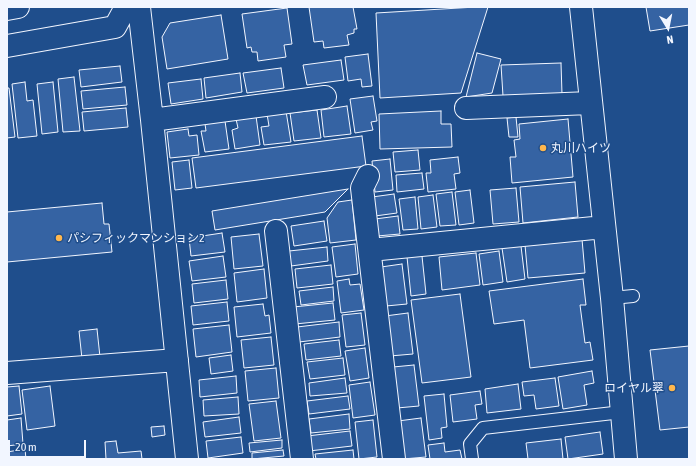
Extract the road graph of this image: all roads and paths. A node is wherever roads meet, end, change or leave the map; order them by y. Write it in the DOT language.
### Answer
graph roads {
  1 [pos="18,7"];
  2 [pos="126,7"];
  3 [pos="139,7"];
  4 [pos="581,7"];
  5 [pos="7,9"];
  6 [pos="7,46"];
  7 [pos="325,97"];
  8 [pos="590,103"];
  9 [pos="466,108"];
  10 [pos="152,120"];
  11 [pos="368,176"];
  12 [pos="604,227"];
  13 [pos="276,231"];
  14 [pos="370,250"];
  15 [pos="177,360"];
  16 [pos="7,373"];
  17 [pos="622,412"];
  18 [pos="187,459"];
  19 [pos="302,459"];
  20 [pos="394,459"];
  21 [pos="472,459"];
  22 [pos="626,459"];
  1 -- 5 [label="main road"];
  2 -- 6 [label="main road"];
  3 -- 10 [label="main road"];
  4 -- 8 [label="main road"];
  7 -- 10 [label="main road"];
  8 -- 9 [label="main road"];
  8 -- 12 [label="main road"];
  10 -- 15 [label="main road"];
  11 -- 14 [label="main road"];
  12 -- 14 [label="main road"];
  12 -- 17 [label="main road"];
  13 -- 19 [label="main road"];
  14 -- 20 [label="main road"];
  15 -- 16 [label="main road"];
  15 -- 18 [label="main road"];
  17 -- 21 [label="lane"];
  17 -- 22 [label="main road"];
}
